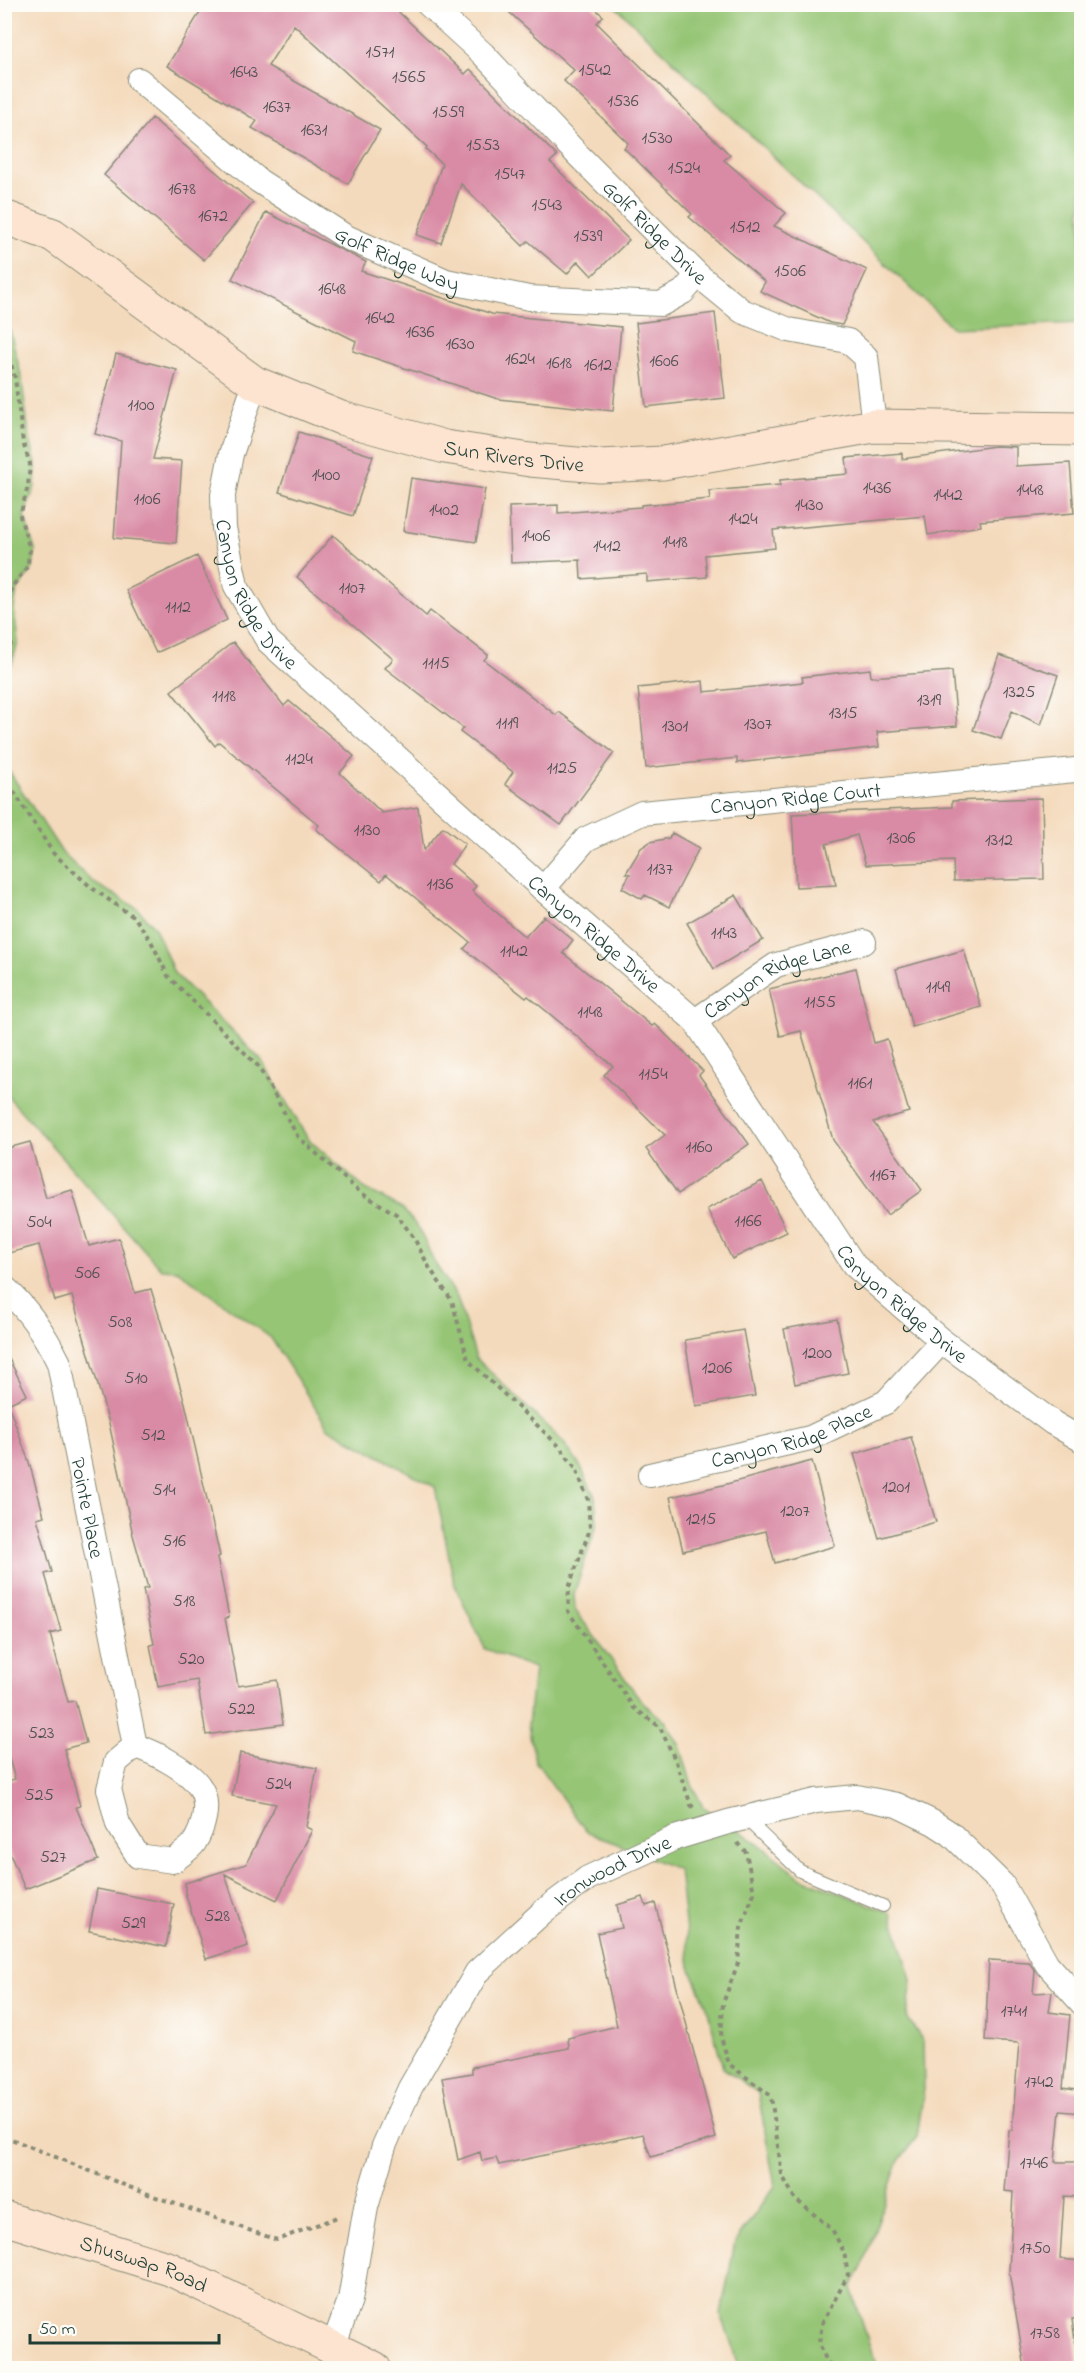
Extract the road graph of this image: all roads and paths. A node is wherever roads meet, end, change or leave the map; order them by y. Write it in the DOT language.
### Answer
graph roads {
  1 [pos="428,4"];
  2 [pos="139,80"];
  3 [pos="4,217"];
  4 [pos="698,275"];
  5 [pos="4,339"];
  6 [pos="255,382"];
  7 [pos="874,426"];
  8 [pos="1082,429"];
  9 [pos="4,664"];
  10 [pos="1075,770"];
  11 [pos="4,776"];
  12 [pos="543,889"];
  13 [pos="864,942"];
  14 [pos="695,1021"];
  15 [pos="4,1287"];
  16 [pos="942,1341"];
  17 [pos="1082,1440"];
  18 [pos="650,1475"];
  19 [pos="135,1746"];
  20 [pos="745,1818"];
  21 [pos="717,1826"];
  22 [pos="883,1906"];
  23 [pos="1082,2003"];
  24 [pos="4,2136"];
  25 [pos="366,2207"];
  26 [pos="4,2218"];
  27 [pos="333,2347"];
  28 [pos="374,2368"];
  29 [pos="834,2368"];
  1 -- 4 [label="street, Golf Ridge Drive"];
  2 -- 4 [label="street, Golf Ridge Way"];
  3 -- 6 [label="street, Sun Rivers Drive"];
  4 -- 7 [label="street, Golf Ridge Drive"];
  5 -- 9 [label="path"];
  6 -- 7 [label="street, Sun Rivers Drive"];
  6 -- 12 [label="street, Canyon Ridge Drive"];
  7 -- 8 [label="street, Sun Rivers Drive"];
  10 -- 12 [label="street, Canyon Ridge Court"];
  11 -- 21 [label="path"];
  12 -- 14 [label="street, Canyon Ridge Drive"];
  13 -- 14 [label="street, Canyon Ridge Lane"];
  14 -- 16 [label="street, Canyon Ridge Drive"];
  15 -- 19 [label="street, Pointe Place"];
  16 -- 17 [label="street, Canyon Ridge Drive"];
  16 -- 18 [label="street, Canyon Ridge Place"];
  19 -- 19 [label="street"];
  20 -- 21 [label="street, Ironwood Drive"];
  20 -- 22 [label="lane"];
  20 -- 23 [label="street, Ironwood Drive"];
  21 -- 25 [label="street, Ironwood Drive"];
  21 -- 29 [label="path"];
  24 -- 25 [label="path"];
  25 -- 27 [label="street, Ironwood Drive"];
  26 -- 27 [label="street, Shuswap Road"];
  27 -- 28 [label="street, Shuswap Road"];
}
